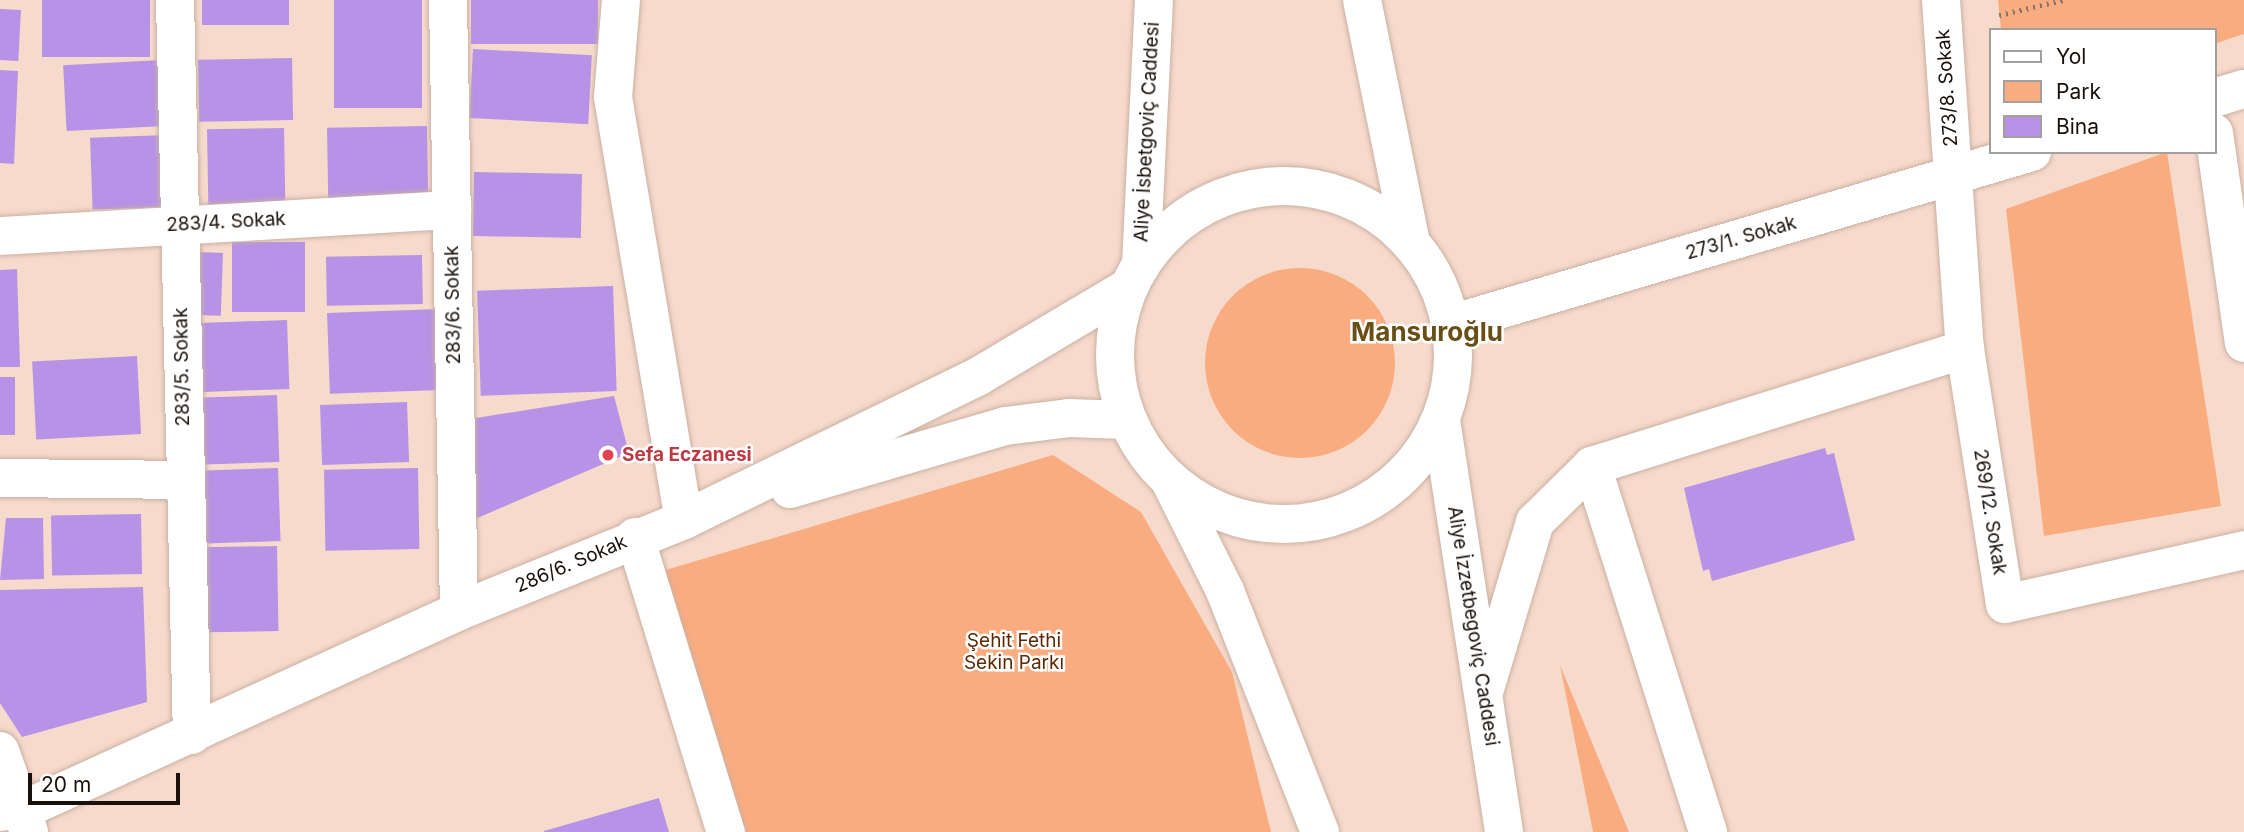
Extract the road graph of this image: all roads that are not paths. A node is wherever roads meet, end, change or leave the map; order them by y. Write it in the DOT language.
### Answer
graph roads {
  1 [pos="175,0"];
  2 [pos="448,0"];
  3 [pos="621,0"];
  4 [pos="1154,0"];
  5 [pos="1362,0"];
  6 [pos="1941,0"];
  7 [pos="2244,89"];
  8 [pos="2216,97"];
  9 [pos="2216,147"];
  10 [pos="2025,154"];
  11 [pos="1953,175"];
  12 [pos="452,210"];
  13 [pos="179,224"];
  14 [pos="0,236"];
  15 [pos="1411,243"];
  16 [pos="1135,276"];
  17 [pos="1451,324"];
  18 [pos="2244,343"];
  19 [pos="1965,349"];
  20 [pos="1125,420"];
  21 [pos="1441,420"];
  22 [pos="1592,466"];
  23 [pos="0,478"];
  24 [pos="1168,478"];
  25 [pos="183,480"];
  26 [pos="684,520"];
  27 [pos="635,537"];
  28 [pos="2244,550"];
  29 [pos="459,611"];
  30 [pos="1484,692"];
  31 [pos="192,735"];
  32 [pos="0,751"];
  33 [pos="18,818"];
  34 [pos="726,832"];
  35 [pos="1320,832"];
  36 [pos="1504,832"];
  37 [pos="1708,832"];
  1 -- 13 [label="street, 283/5. Sokak"];
  2 -- 12 [label="street, 283/6. Sokak"];
  3 -- 26 [label="street"];
  4 -- 16 [label="street, Aliye İsbetgoviç Caddesi"];
  5 -- 15 [label="street"];
  6 -- 11 [label="street, 273/8. Sokak"];
  7 -- 8 [label="street"];
  9 -- 18 [label="street"];
  10 -- 11 [label="street, 273/1. Sokak"];
  11 -- 17 [label="street, 273/1. Sokak"];
  11 -- 19 [label="street, 269/12. Sokak"];
  12 -- 13 [label="street, 283/4. Sokak"];
  12 -- 29 [label="street, 283/6. Sokak"];
  13 -- 14 [label="street, 283/4. Sokak"];
  13 -- 25 [label="street, 283/5. Sokak"];
  15 -- 16 [label="street"];
  15 -- 17 [label="street"];
  16 -- 20 [label="street"];
  16 -- 26 [label="street, 286/6. Sokak"];
  17 -- 21 [label="street"];
  19 -- 22 [label="street"];
  19 -- 28 [label="street, 269/12. Sokak"];
  20 -- 24 [label="street"];
  20 -- 26 [label="street"];
  21 -- 24 [label="street"];
  21 -- 30 [label="street, Aliye İzzetbegoviç Caddesi"];
  22 -- 30 [label="street"];
  22 -- 37 [label="street"];
  23 -- 25 [label="street"];
  24 -- 35 [label="street"];
  25 -- 31 [label="street, 283/5. Sokak"];
  26 -- 27 [label="street, 286/6. Sokak"];
  27 -- 29 [label="street, 286/6. Sokak"];
  27 -- 34 [label="street"];
  29 -- 31 [label="street, 286/6. Sokak"];
  30 -- 36 [label="street, Aliye İzzetbegoviç Caddesi"];
  31 -- 33 [label="street, 286/6. Sokak"];
  32 -- 33 [label="street"];
}
